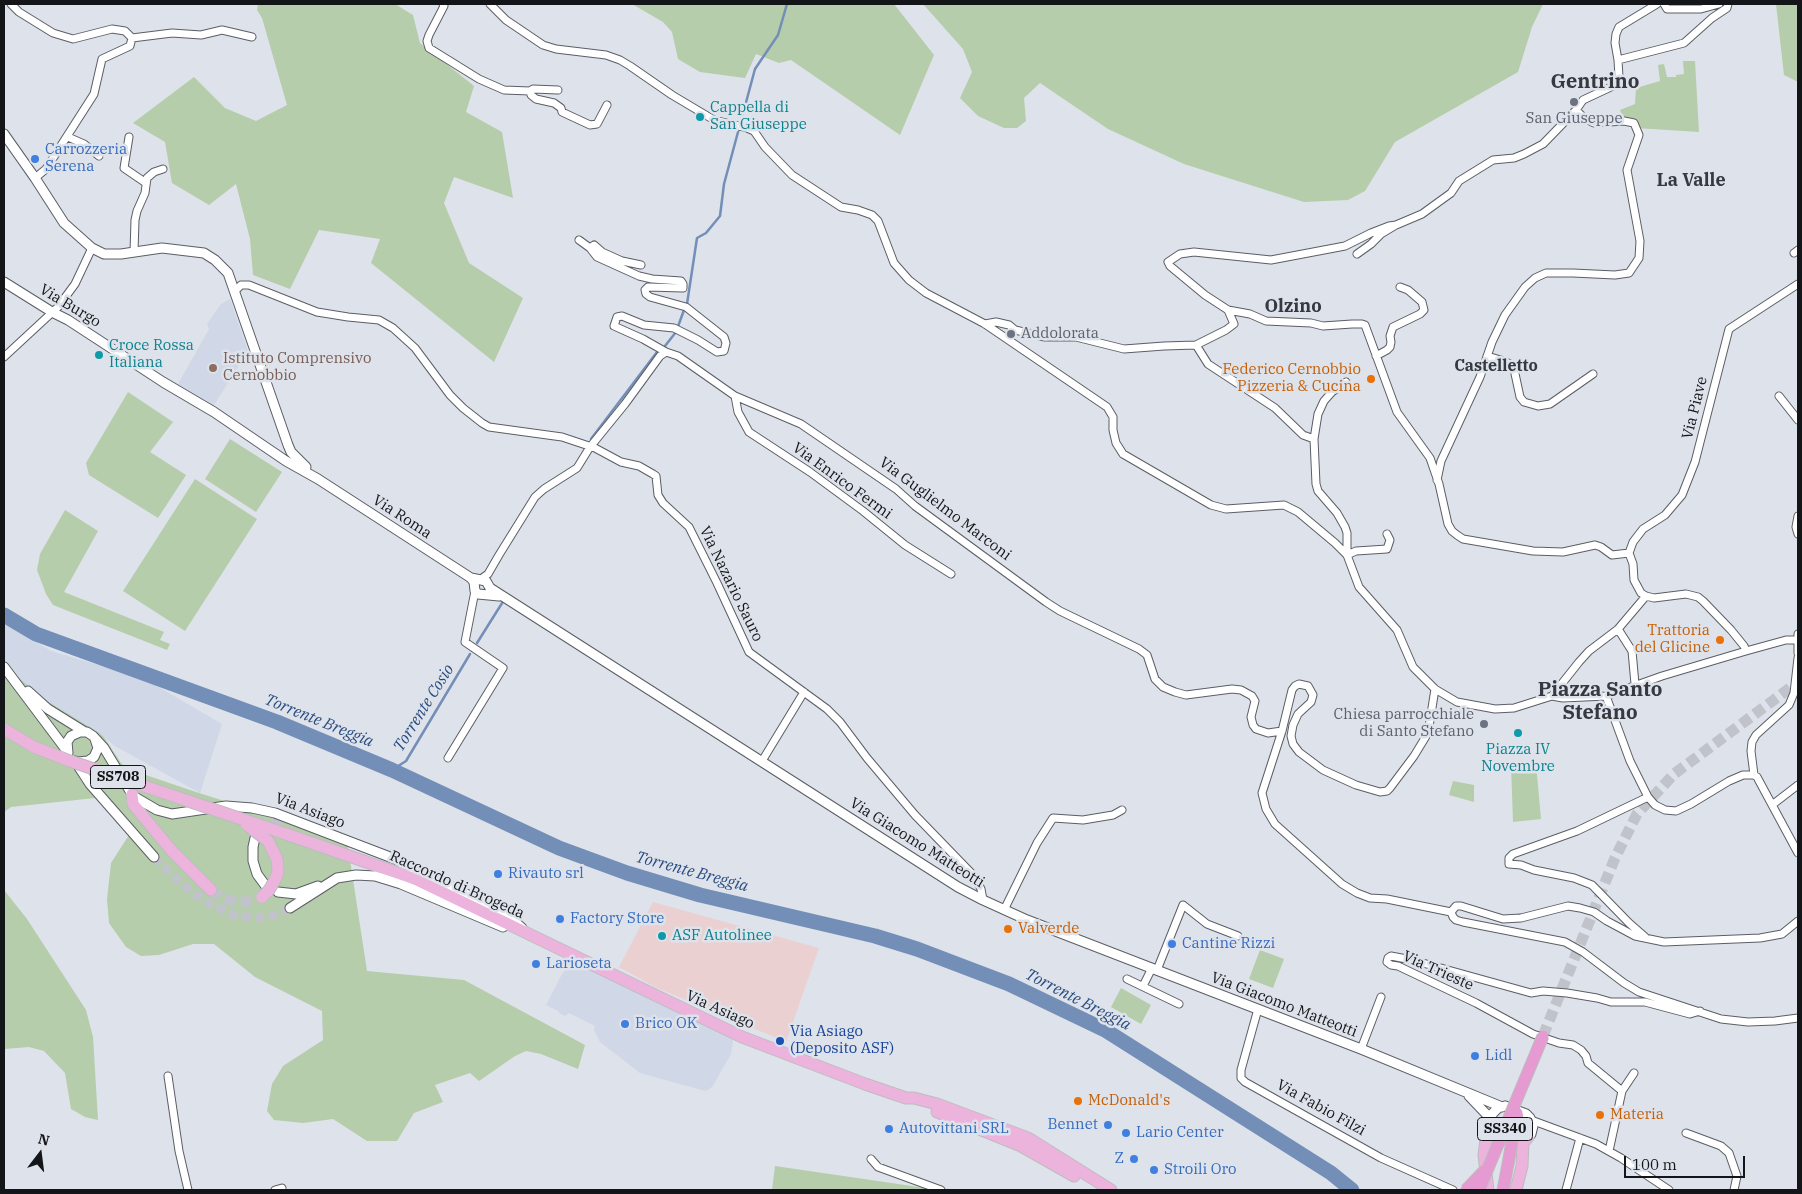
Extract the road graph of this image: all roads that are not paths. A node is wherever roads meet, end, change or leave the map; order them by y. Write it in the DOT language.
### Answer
graph roads {
  1 [pos="11,4"];
  2 [pos="443,4"];
  3 [pos="490,4"];
  4 [pos="1657,4"];
  5 [pos="1664,4"];
  6 [pos="1719,4"];
  7 [pos="1728,4"];
  8 [pos="252,37"];
  9 [pos="132,38"];
  10 [pos="1618,60"];
  11 [pos="558,90"];
  12 [pos="530,91"];
  13 [pos="607,105"];
  14 [pos="1576,110"];
  15 [pos="4,134"];
  16 [pos="68,136"];
  17 [pos="129,137"];
  18 [pos="99,156"];
  19 [pos="164,169"];
  20 [pos="35,178"];
  21 [pos="146,183"];
  22 [pos="1396,225"];
  23 [pos="579,240"];
  24 [pos="92,248"];
  25 [pos="590,248"];
  26 [pos="134,252"];
  27 [pos="1357,254"];
  28 [pos="641,265"];
  29 [pos="4,282"];
  30 [pos="1798,284"];
  31 [pos="1400,287"];
  32 [pos="235,291"];
  33 [pos="1228,310"];
  34 [pos="52,312"];
  35 [pos="985,324"];
  36 [pos="1196,345"];
  37 [pos="666,352"];
  38 [pos="1376,356"];
  39 [pos="1487,356"];
  40 [pos="4,357"];
  41 [pos="1593,374"];
  42 [pos="1346,382"];
  43 [pos="735,396"];
  44 [pos="1779,396"];
  45 [pos="1798,420"];
  46 [pos="1314,439"];
  47 [pos="590,447"];
  48 [pos="289,456"];
  49 [pos="1437,480"];
  50 [pos="1798,516"];
  51 [pos="1387,534"];
  52 [pos="1798,534"];
  53 [pos="1629,553"];
  54 [pos="1347,554"];
  55 [pos="490,569"];
  56 [pos="951,574"];
  57 [pos="476,583"];
  58 [pos="488,589"];
  59 [pos="1646,596"];
  60 [pos="1618,629"];
  61 [pos="1798,637"];
  62 [pos="1746,651"];
  63 [pos="1798,653"];
  64 [pos="1798,658"];
  65 [pos="4,667"];
  66 [pos="13,678"];
  67 [pos="1635,684"];
  68 [pos="1435,689"];
  69 [pos="804,692"];
  70 [pos="1552,696"];
  71 [pos="1606,696"];
  72 [pos="4,730"];
  73 [pos="1282,731"];
  74 [pos="85,732"];
  75 [pos="95,738"];
  76 [pos="70,756"];
  77 [pos="448,758"];
  78 [pos="762,761"];
  79 [pos="1754,775"];
  80 [pos="1798,784"];
  81 [pos="132,794"];
  82 [pos="1648,797"];
  83 [pos="1772,805"];
  84 [pos="1122,810"];
  85 [pos="236,817"];
  86 [pos="281,820"];
  87 [pos="297,822"];
  88 [pos="255,838"];
  89 [pos="1798,853"];
  90 [pos="154,857"];
  91 [pos="337,878"];
  92 [pos="265,885"];
  93 [pos="211,890"];
  94 [pos="278,892"];
  95 [pos="262,897"];
  96 [pos="984,900"];
  97 [pos="290,908"];
  98 [pos="1004,910"];
  99 [pos="1451,912"];
  100 [pos="1798,921"];
  101 [pos="528,933"];
  102 [pos="1238,936"];
  103 [pos="1647,939"];
  104 [pos="1155,969"];
  105 [pos="1127,978"];
  106 [pos="1143,986"];
  107 [pos="1381,997"];
  108 [pos="1179,1004"];
  109 [pos="1258,1009"];
  110 [pos="1700,1012"];
  111 [pos="1798,1018"];
  112 [pos="1543,1036"];
  113 [pos="1361,1049"];
  114 [pos="1634,1073"];
  115 [pos="168,1076"];
  116 [pos="1461,1090"];
  117 [pos="1622,1091"];
  118 [pos="1521,1092"];
  119 [pos="906,1098"];
  120 [pos="1502,1107"];
  121 [pos="1531,1120"];
  122 [pos="1491,1121"];
  123 [pos="1552,1127"];
  124 [pos="1686,1133"];
  125 [pos="1530,1134"];
  126 [pos="1580,1138"];
  127 [pos="1609,1151"];
  128 [pos="872,1159"];
  129 [pos="1490,1166"];
  130 [pos="188,1190"];
  131 [pos="941,1190"];
  132 [pos="1097,1190"];
  133 [pos="1111,1190"];
  134 [pos="1453,1190"];
  135 [pos="1466,1190"];
  136 [pos="1479,1190"];
  137 [pos="1488,1190"];
  138 [pos="1504,1190"];
  139 [pos="1516,1190"];
  140 [pos="1566,1190"];
  141 [pos="1669,1190"];
  142 [pos="1734,1190"];
  1 -- 9 [label="street"];
  2 -- 12 [label="street"];
  3 -- 35 [label="street"];
  4 -- 10 [label="street"];
  5 -- 6 [label="street"];
  7 -- 10 [label="street"];
  8 -- 9 [label="street"];
  9 -- 16 [label="street"];
  10 -- 14 [label="street"];
  11 -- 12 [label="street"];
  12 -- 13 [label="street"];
  14 -- 22 [label="street"];
  14 -- 39 [label="street"];
  15 -- 20 [label="street"];
  16 -- 18 [label="street"];
  16 -- 20 [label="street"];
  17 -- 21 [label="street"];
  19 -- 21 [label="street"];
  20 -- 24 [label="street"];
  21 -- 26 [label="street"];
  22 -- 27 [label="street"];
  22 -- 33 [label="street"];
  23 -- 25 [label="street"];
  24 -- 26 [label="street"];
  24 -- 34 [label="street"];
  25 -- 28 [label="street"];
  25 -- 37 [label="street, Via Guglielmo Marconi"];
  26 -- 32 [label="street, Via Roma"];
  29 -- 34 [label="street, Via Burgo"];
  30 -- 53 [label="street, Via Piave"];
  31 -- 38 [label="street"];
  32 -- 47 [label="street"];
  32 -- 48 [label="street, Via Roma"];
  33 -- 36 [label="street"];
  33 -- 38 [label="street"];
  34 -- 40 [label="street"];
  34 -- 48 [label="street, Via Burgo"];
  35 -- 36 [label="street"];
  35 -- 54 [label="street"];
  36 -- 46 [label="street"];
  37 -- 43 [label="street, Via Guglielmo Marconi"];
  37 -- 47 [label="street"];
  38 -- 49 [label="street"];
  39 -- 41 [label="street"];
  39 -- 49 [label="street"];
  42 -- 46 [label="street"];
  43 -- 56 [label="street, Via Enrico Fermi"];
  43 -- 73 [label="street, Via Guglielmo Marconi"];
  44 -- 45 [label="street"];
  46 -- 54 [label="street"];
  47 -- 55 [label="street"];
  47 -- 69 [label="street, Via Nazario Sauro"];
  48 -- 57 [label="street, Via Roma"];
  49 -- 53 [label="street"];
  50 -- 52 [label="street"];
  51 -- 54 [label="street"];
  53 -- 59 [label="street"];
  54 -- 68 [label="street"];
  55 -- 57 [label="street"];
  55 -- 58 [label="street"];
  57 -- 58 [label="street"];
  57 -- 58 [label="street"];
  57 -- 77 [label="street"];
  58 -- 78 [label="street, Via Giacomo Matteotti"];
  59 -- 60 [label="street"];
  59 -- 62 [label="street"];
  60 -- 67 [label="street"];
  60 -- 70 [label="street"];
  61 -- 62 [label="street"];
  61 -- 63 [label="street"];
  62 -- 67 [label="street"];
  64 -- 79 [label="street"];
  65 -- 66 [label="street, SS708"];
  66 -- 74 [label="street, SS708"];
  66 -- 76 [label="street, SS708"];
  67 -- 71 [label="street"];
  68 -- 70 [label="street"];
  68 -- 73 [label="street"];
  69 -- 78 [label="street"];
  69 -- 96 [label="street, Via Nazario Sauro"];
  70 -- 71 [label="street"];
  71 -- 82 [label="street"];
  72 -- 85 [label="main road, SS708, bridge"];
  73 -- 99 [label="street"];
  74 -- 75 [label="street, SS708"];
  74 -- 76 [label="street"];
  75 -- 76 [label="street, SS708"];
  75 -- 81 [label="street, Via Asiago / SS708"];
  76 -- 90 [label="street, SS708"];
  78 -- 96 [label="street, Via Giacomo Matteotti"];
  79 -- 82 [label="street"];
  79 -- 83 [label="street"];
  80 -- 83 [label="street"];
  81 -- 87 [label="street, Via Asiago / SS708"];
  81 -- 93 [label="main road, SS708"];
  82 -- 103 [label="street"];
  83 -- 89 [label="street"];
  84 -- 98 [label="street"];
  85 -- 95 [label="main road, SS708, bridge"];
  85 -- 101 [label="main road, Raccordo di Brogeda / SS708, bridge"];
  86 -- 87 [label="street, SS708"];
  87 -- 101 [label="street, Via Asiago / SS708"];
  88 -- 92 [label="street"];
  91 -- 94 [label="street"];
  91 -- 97 [label="street, Via Asiago"];
  91 -- 101 [label="street, Via Asiago"];
  96 -- 98 [label="street, Via Giacomo Matteotti"];
  98 -- 104 [label="street, Via Giacomo Matteotti"];
  99 -- 103 [label="street"];
  99 -- 110 [label="street"];
  100 -- 103 [label="street"];
  101 -- 119 [label="main road, Via Asiago"];
  102 -- 104 [label="street"];
  104 -- 106 [label="street"];
  104 -- 109 [label="street, Via Giacomo Matteotti"];
  105 -- 106 [label="street"];
  106 -- 108 [label="street"];
  107 -- 113 [label="street"];
  109 -- 113 [label="street, Via Giacomo Matteotti"];
  109 -- 134 [label="street, Via Fabio Filzi"];
  110 -- 111 [label="street"];
  110 -- 117 [label="street, Via Trieste"];
  112 -- 118 [label="highway, SS340, bridge"];
  113 -- 116 [label="street, Via Giacomo Matteotti"];
  114 -- 117 [label="street"];
  115 -- 130 [label="street"];
  116 -- 120 [label="street, Via Giacomo Matteotti"];
  116 -- 122 [label="street, Via Giacomo Matteotti"];
  117 -- 127 [label="street"];
  118 -- 129 [label="highway, SS340, bridge"];
  118 -- 138 [label="highway, bridge"];
  119 -- 132 [label="main road, Via Asiago"];
  119 -- 133 [label="main road, Via Asiago"];
  120 -- 121 [label="street"];
  120 -- 122 [label="street"];
  121 -- 123 [label="street"];
  121 -- 125 [label="street"];
  122 -- 125 [label="street"];
  122 -- 137 [label="main road"];
  123 -- 125 [label="street"];
  123 -- 126 [label="street"];
  124 -- 142 [label="street"];
  125 -- 139 [label="main road"];
  126 -- 127 [label="street"];
  126 -- 140 [label="street"];
  127 -- 141 [label="street"];
  128 -- 131 [label="street"];
  129 -- 135 [label="highway, SS340, bridge"];
  129 -- 136 [label="highway, SS340, bridge"];
}
